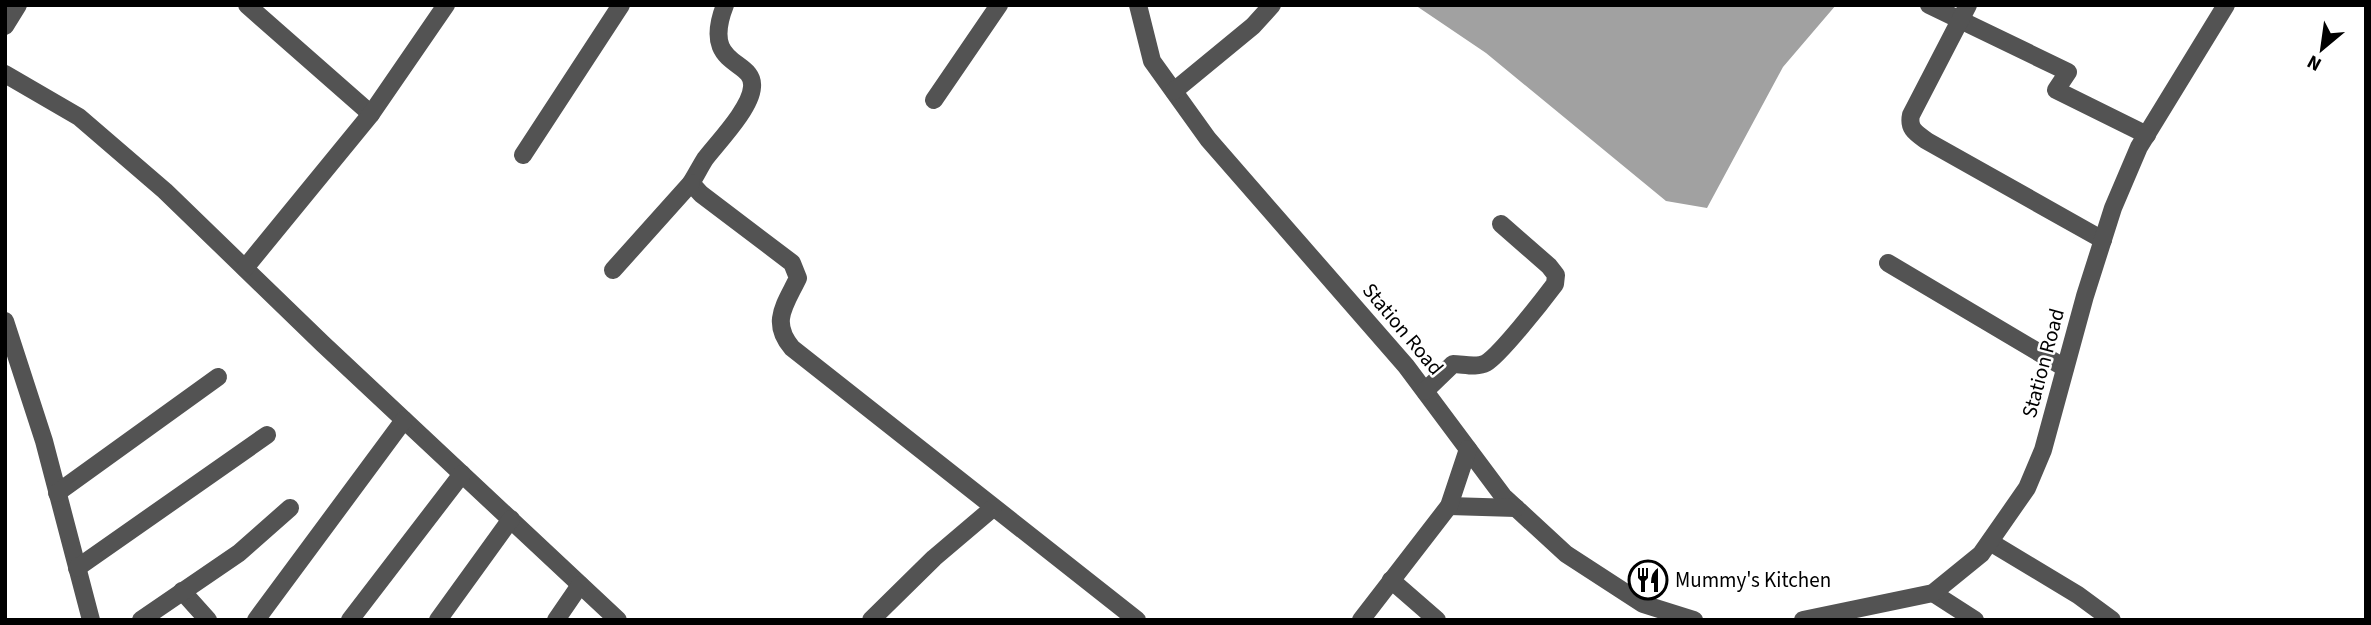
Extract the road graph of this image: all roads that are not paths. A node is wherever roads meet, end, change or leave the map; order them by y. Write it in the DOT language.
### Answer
graph roads {
  1 [pos="18,5"];
  2 [pos="247,5"];
  3 [pos="446,5"];
  4 [pos="621,5"];
  5 [pos="724,5"];
  6 [pos="1138,5"];
  7 [pos="1272,5"];
  8 [pos="1929,5"];
  9 [pos="2226,5"];
  10 [pos="991,8"];
  11 [pos="266,11"];
  12 [pos="1964,12"];
  13 [pos="5,26"];
  14 [pos="5,74"];
  15 [pos="1174,91"];
  16 [pos="934,100"];
  17 [pos="372,114"];
  18 [pos="2147,135"];
  19 [pos="523,155"];
  20 [pos="691,183"];
  21 [pos="1500,224"];
  22 [pos="2103,240"];
  23 [pos="1888,263"];
  24 [pos="245,268"];
  25 [pos="613,270"];
  26 [pos="5,321"];
  27 [pos="2065,368"];
  28 [pos="218,377"];
  29 [pos="1425,391"];
  30 [pos="404,420"];
  31 [pos="267,435"];
  32 [pos="1468,449"];
  33 [pos="462,474"];
  34 [pos="57,493"];
  35 [pos="1449,506"];
  36 [pos="290,508"];
  37 [pos="993,508"];
  38 [pos="1516,508"];
  39 [pos="510,519"];
  40 [pos="1990,542"];
  41 [pos="77,568"];
  42 [pos="1391,580"];
  43 [pos="580,585"];
  44 [pos="182,592"];
  45 [pos="1933,593"];
  46 [pos="91,620"];
  47 [pos="141,620"];
  48 [pos="208,620"];
  49 [pos="256,620"];
  50 [pos="350,620"];
  51 [pos="438,620"];
  52 [pos="556,620"];
  53 [pos="618,620"];
  54 [pos="872,620"];
  55 [pos="1137,620"];
  56 [pos="1360,620"];
  57 [pos="1437,620"];
  58 [pos="1694,620"];
  59 [pos="1803,620"];
  60 [pos="1975,620"];
  61 [pos="2112,620"];
  1 -- 13 [label="street"];
  2 -- 11 [label="street"];
  3 -- 17 [label="street"];
  4 -- 19 [label="street"];
  5 -- 20 [label="street"];
  6 -- 15 [label="street, Station Road"];
  7 -- 15 [label="street"];
  8 -- 12 [label="street"];
  9 -- 18 [label="street, Station Road"];
  10 -- 16 [label="street"];
  11 -- 17 [label="street"];
  12 -- 18 [label="street"];
  12 -- 22 [label="street"];
  14 -- 24 [label="street"];
  15 -- 29 [label="street, Station Road"];
  17 -- 24 [label="street"];
  18 -- 22 [label="street, Station Road"];
  20 -- 25 [label="street"];
  20 -- 37 [label="street"];
  21 -- 29 [label="street"];
  22 -- 27 [label="street, Station Road"];
  23 -- 27 [label="street"];
  24 -- 30 [label="street"];
  26 -- 34 [label="street"];
  27 -- 40 [label="street, Station Road"];
  28 -- 34 [label="street"];
  29 -- 32 [label="street, Station Road"];
  30 -- 33 [label="street"];
  30 -- 49 [label="street"];
  31 -- 41 [label="street"];
  32 -- 35 [label="street"];
  32 -- 38 [label="street, Station Road"];
  33 -- 39 [label="street"];
  33 -- 50 [label="street"];
  34 -- 41 [label="street"];
  35 -- 38 [label="street"];
  35 -- 42 [label="street"];
  36 -- 44 [label="street"];
  37 -- 54 [label="street"];
  37 -- 55 [label="street"];
  38 -- 58 [label="street, Station Road"];
  39 -- 43 [label="street"];
  39 -- 51 [label="street"];
  40 -- 45 [label="street, Station Road"];
  40 -- 61 [label="street"];
  41 -- 46 [label="street"];
  42 -- 56 [label="street"];
  42 -- 57 [label="street"];
  43 -- 52 [label="street"];
  43 -- 53 [label="street"];
  44 -- 47 [label="street"];
  44 -- 48 [label="street"];
  45 -- 59 [label="street, Station Road"];
  45 -- 60 [label="street"];
}
